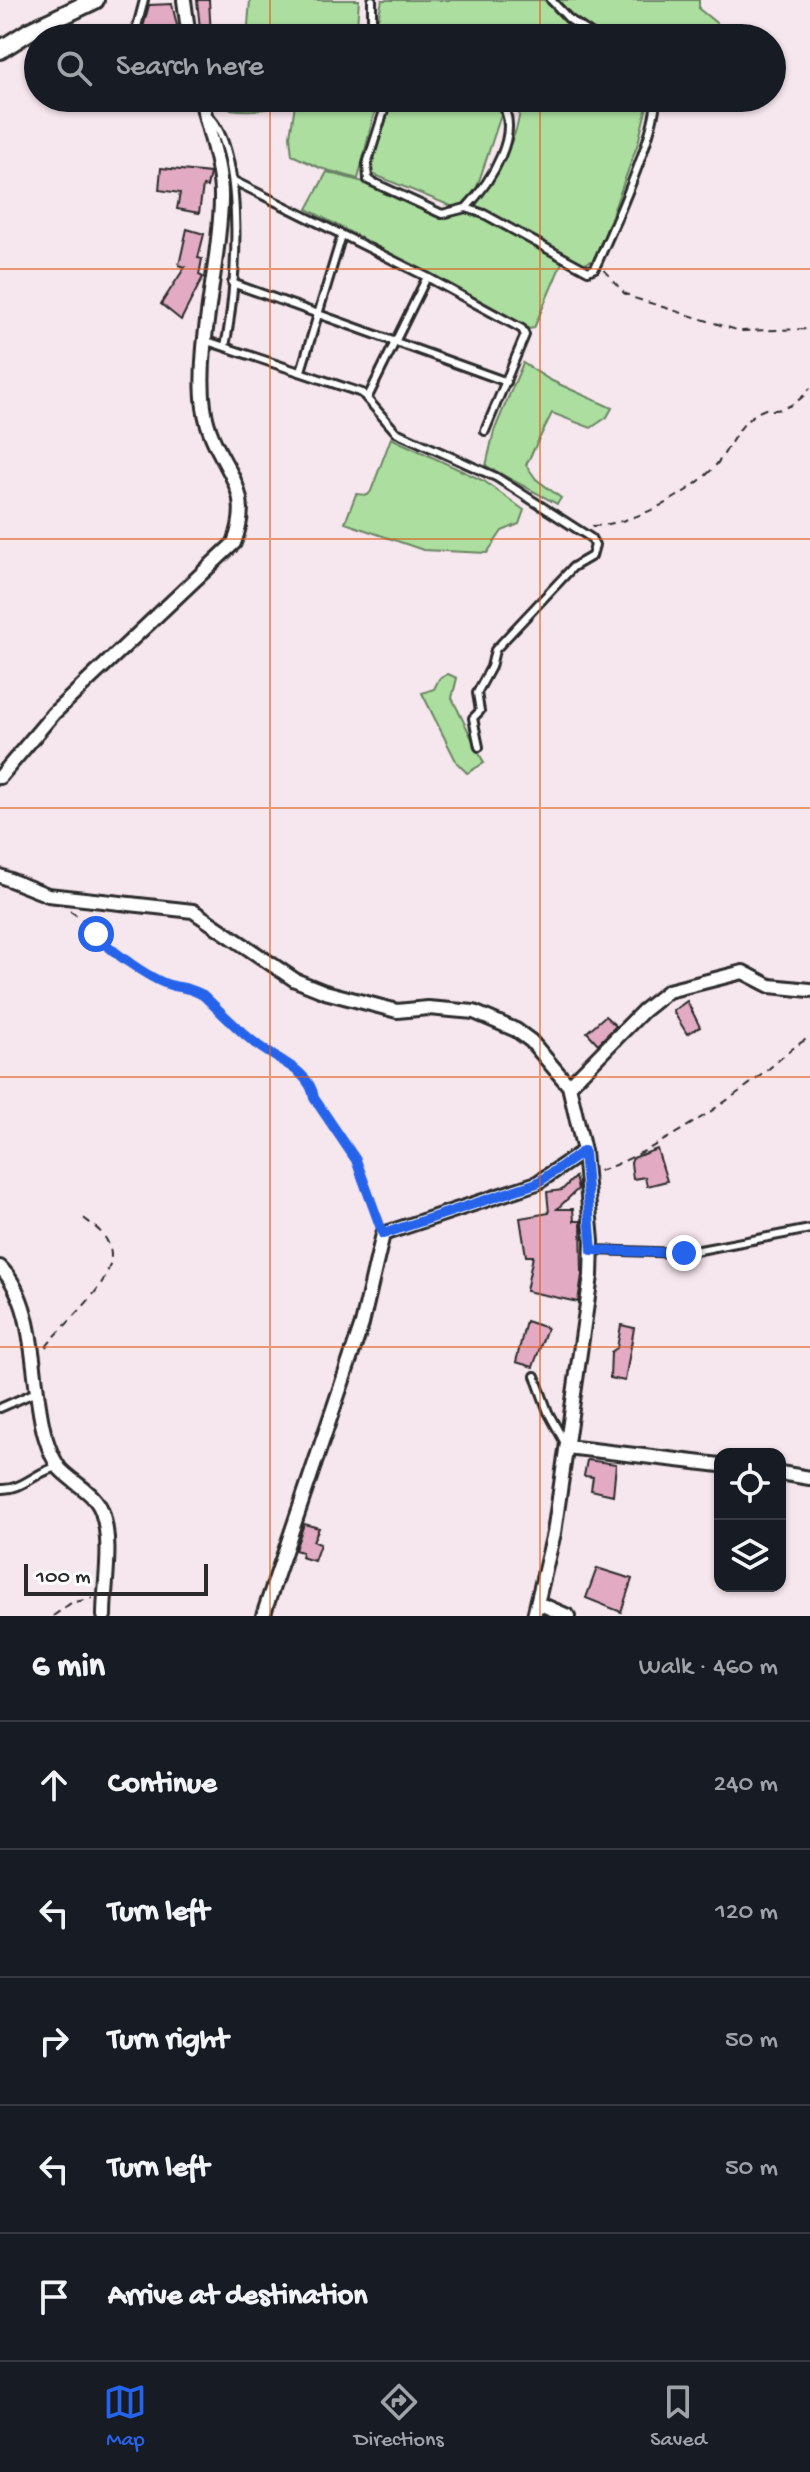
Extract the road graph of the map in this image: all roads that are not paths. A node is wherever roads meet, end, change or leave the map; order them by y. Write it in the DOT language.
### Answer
graph roads {
  1 [pos="95,0"];
  2 [pos="144,0"];
  3 [pos="184,0"];
  4 [pos="372,0"];
  5 [pos="551,0"];
  6 [pos="45,24"];
  7 [pos="138,24"];
  8 [pos="187,24"];
  9 [pos="372,24"];
  10 [pos="576,24"];
  11 [pos="24,35"];
  12 [pos="0,50"];
  13 [pos="204,112"];
  14 [pos="384,112"];
  15 [pos="504,112"];
  16 [pos="652,112"];
  17 [pos="234,181"];
  18 [pos="466,208"];
  19 [pos="342,235"];
  20 [pos="427,277"];
  21 [pos="232,283"];
  22 [pos="318,313"];
  23 [pos="397,340"];
  24 [pos="207,341"];
  25 [pos="225,346"];
  26 [pos="301,371"];
  27 [pos="507,382"];
  28 [pos="367,399"];
  29 [pos="485,431"];
  30 [pos="479,747"];
  31 [pos="0,777"];
  32 [pos="0,876"];
  33 [pos="810,990"];
  34 [pos="569,1086"];
  35 [pos="584,1151"];
  36 [pos="810,1229"];
  37 [pos="592,1250"];
  38 [pos="0,1267"];
  39 [pos="535,1376"];
  40 [pos="36,1392"];
  41 [pos="0,1408"];
  42 [pos="567,1447"];
  43 [pos="714,1464"];
  44 [pos="59,1467"];
  45 [pos="786,1474"];
  46 [pos="810,1478"];
  47 [pos="0,1489"];
  48 [pos="536,1610"];
  49 [pos="265,1615"];
  50 [pos="104,1616"];
  51 [pos="568,1616"];
  1 -- 6 [label="street"];
  2 -- 7 [label="lane"];
  3 -- 8 [label="street"];
  4 -- 9 [label="lane"];
  5 -- 10 [label="lane"];
  11 -- 12 [label="street"];
  13 -- 17 [label="lane"];
  13 -- 24 [label="street"];
  14 -- 18 [label="lane"];
  15 -- 18 [label="lane"];
  16 -- 18 [label="lane"];
  17 -- 19 [label="lane"];
  17 -- 21 [label="lane"];
  19 -- 20 [label="lane"];
  19 -- 22 [label="lane"];
  20 -- 23 [label="lane"];
  20 -- 27 [label="lane"];
  21 -- 22 [label="lane"];
  21 -- 25 [label="lane"];
  22 -- 23 [label="lane"];
  22 -- 26 [label="lane"];
  23 -- 27 [label="lane"];
  23 -- 28 [label="lane"];
  24 -- 25 [label="lane"];
  24 -- 31 [label="street"];
  25 -- 26 [label="lane"];
  26 -- 28 [label="lane"];
  27 -- 29 [label="lane"];
  28 -- 30 [label="lane"];
  32 -- 34 [label="street"];
  33 -- 34 [label="street"];
  34 -- 35 [label="street"];
  35 -- 37 [label="street"];
  35 -- 49 [label="street"];
  36 -- 37 [label="lane"];
  37 -- 42 [label="street"];
  38 -- 40 [label="street"];
  39 -- 42 [label="lane"];
  40 -- 41 [label="lane"];
  40 -- 44 [label="street"];
  42 -- 43 [label="street"];
  42 -- 48 [label="street"];
  44 -- 47 [label="lane"];
  44 -- 50 [label="street"];
  45 -- 46 [label="street"];
  48 -- 51 [label="street"];
}
